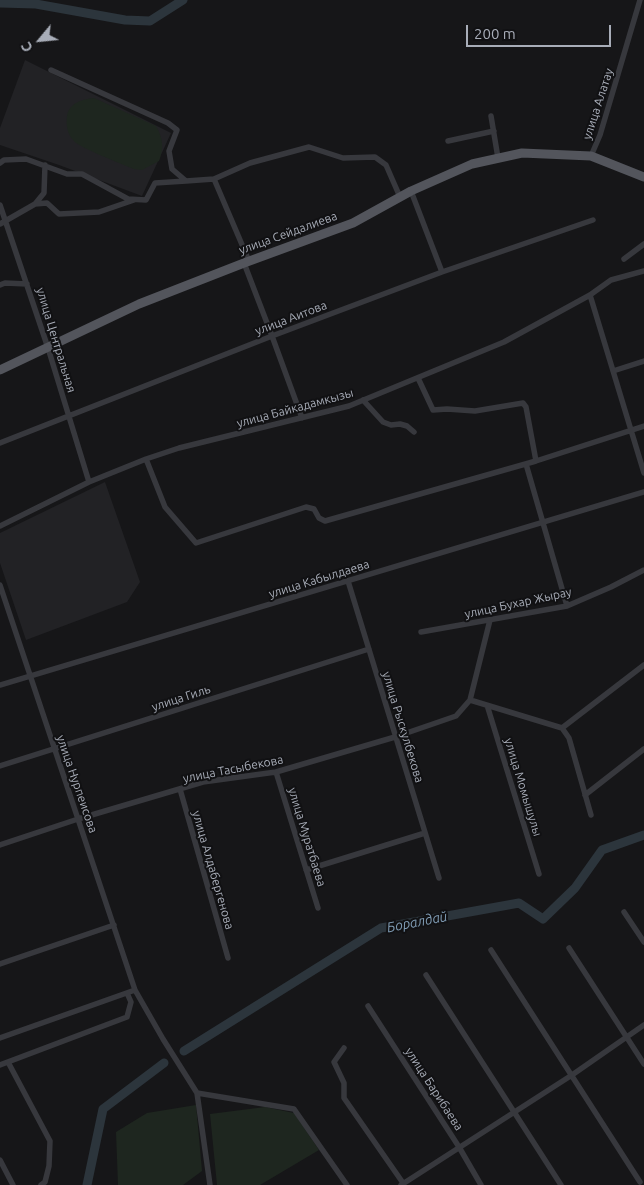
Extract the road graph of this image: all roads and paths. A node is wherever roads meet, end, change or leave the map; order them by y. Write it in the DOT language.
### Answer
graph roads {
  1 [pos="640,0"];
  2 [pos="51,70"];
  3 [pos="491,116"];
  4 [pos="494,131"];
  5 [pos="448,141"];
  6 [pos="591,156"];
  7 [pos="498,158"];
  8 [pos="0,163"];
  9 [pos="45,165"];
  10 [pos="644,176"];
  11 [pos="214,179"];
  12 [pos="186,181"];
  13 [pos="411,192"];
  14 [pos="400,197"];
  15 [pos="136,199"];
  16 [pos="35,204"];
  17 [pos="0,205"];
  18 [pos="593,220"];
  19 [pos="3,223"];
  20 [pos="644,244"];
  21 [pos="624,259"];
  22 [pos="246,262"];
  23 [pos="644,271"];
  24 [pos="442,272"];
  25 [pos="27,284"];
  26 [pos="0,285"];
  27 [pos="590,295"];
  28 [pos="272,336"];
  29 [pos="48,348"];
  30 [pos="644,361"];
  31 [pos="0,370"];
  32 [pos="613,371"];
  33 [pos="418,378"];
  34 [pos="364,400"];
  35 [pos="68,416"];
  36 [pos="302,418"];
  37 [pos="644,426"];
  38 [pos="632,430"];
  39 [pos="414,432"];
  40 [pos="0,444"];
  41 [pos="146,458"];
  42 [pos="536,461"];
  43 [pos="526,464"];
  44 [pos="644,473"];
  45 [pos="89,482"];
  46 [pos="644,492"];
  47 [pos="543,522"];
  48 [pos="0,526"];
  49 [pos="644,570"];
  50 [pos="348,581"];
  51 [pos="0,585"];
  52 [pos="567,606"];
  53 [pos="490,620"];
  54 [pos="421,632"];
  55 [pos="369,649"];
  56 [pos="644,665"];
  57 [pos="30,676"];
  58 [pos="0,685"];
  59 [pos="470,700"];
  60 [pos="487,705"];
  61 [pos="562,728"];
  62 [pos="395,737"];
  63 [pos="55,749"];
  64 [pos="644,749"];
  65 [pos="0,766"];
  66 [pos="276,772"];
  67 [pos="180,789"];
  68 [pos="585,795"];
  69 [pos="591,816"];
  70 [pos="78,819"];
  71 [pos="425,833"];
  72 [pos="0,845"];
  73 [pos="306,870"];
  74 [pos="539,874"];
  75 [pos="439,878"];
  76 [pos="318,908"];
  77 [pos="624,912"];
  78 [pos="114,925"];
  79 [pos="644,942"];
  80 [pos="569,948"];
  81 [pos="490,950"];
  82 [pos="228,958"];
  83 [pos="0,964"];
  84 [pos="426,975"];
  85 [pos="136,990"];
  86 [pos="127,993"];
  87 [pos="368,1006"];
  88 [pos="644,1025"];
  89 [pos="627,1036"];
  90 [pos="0,1038"];
  91 [pos="344,1048"];
  92 [pos="8,1062"];
  93 [pos="644,1064"];
  94 [pos="0,1066"];
  95 [pos="572,1075"];
  96 [pos="197,1093"];
  97 [pos="514,1111"];
  98 [pos="459,1146"];
  99 [pos="0,1160"];
  100 [pos="640,1182"];
  101 [pos="402,1184"];
  102 [pos="12,1185"];
  103 [pos="40,1185"];
  104 [pos="210,1185"];
  105 [pos="347,1185"];
  106 [pos="481,1185"];
  107 [pos="561,1185"];
  1 -- 6 [label="street, улица Алатау"];
  2 -- 12 [label="street"];
  3 -- 4 [label="street"];
  4 -- 5 [label="street"];
  4 -- 7 [label="street"];
  6 -- 7 [label="main road, улица Сейдалиева"];
  6 -- 10 [label="main road, улица Сейдалиева"];
  7 -- 13 [label="main road, улица Сейдалиева"];
  8 -- 9 [label="street"];
  9 -- 15 [label="street"];
  9 -- 16 [label="street"];
  11 -- 12 [label="street"];
  11 -- 14 [label="street"];
  11 -- 22 [label="street"];
  12 -- 15 [label="street"];
  13 -- 14 [label="main road, улица Сейдалиева"];
  13 -- 24 [label="street"];
  14 -- 22 [label="main road, улица Сейдалиева"];
  15 -- 16 [label="street"];
  16 -- 19 [label="street"];
  17 -- 19 [label="street, улица Центральная"];
  18 -- 24 [label="street, улица Аитова"];
  19 -- 25 [label="street, улица Центральная"];
  20 -- 21 [label="street"];
  22 -- 28 [label="street"];
  22 -- 29 [label="main road, улица Сейдалиева"];
  23 -- 27 [label="street, улица Байкадамкызы"];
  24 -- 28 [label="street, улица Аитова"];
  25 -- 26 [label="street"];
  25 -- 29 [label="street, улица Центральная"];
  27 -- 32 [label="street"];
  27 -- 33 [label="street, улица Байкадамкызы"];
  28 -- 35 [label="street, улица Аитова"];
  28 -- 36 [label="street"];
  29 -- 31 [label="main road, улица Сейдалиева"];
  29 -- 35 [label="street, улица Центральная"];
  30 -- 32 [label="street"];
  32 -- 38 [label="street"];
  33 -- 34 [label="street, улица Байкадамкызы"];
  33 -- 42 [label="street"];
  34 -- 36 [label="street, улица Байкадамкызы"];
  34 -- 39 [label="street"];
  35 -- 40 [label="street, улица Аитова"];
  35 -- 45 [label="street, улица Центральная"];
  36 -- 41 [label="street, улица Байкадамкызы"];
  37 -- 38 [label="street"];
  38 -- 42 [label="street"];
  38 -- 44 [label="street"];
  41 -- 43 [label="street"];
  41 -- 45 [label="street, улица Байкадамкызы"];
  42 -- 43 [label="street"];
  43 -- 47 [label="street"];
  45 -- 48 [label="street, улица Байкадамкызы"];
  46 -- 47 [label="street, улица Кабылдаева"];
  47 -- 50 [label="street, улица Кабылдаева"];
  47 -- 52 [label="street"];
  49 -- 52 [label="street, улица Бухар Жырау"];
  50 -- 55 [label="street, улица Рыскулбекова"];
  50 -- 57 [label="street, улица Кабылдаева"];
  51 -- 57 [label="street, улица Нурпеисова"];
  52 -- 53 [label="street, улица Бухар Жырау"];
  53 -- 54 [label="street, улица Бухар Жырау"];
  53 -- 59 [label="street"];
  55 -- 62 [label="street, улица Рыскулбекова"];
  55 -- 63 [label="street, улица Гиль"];
  56 -- 61 [label="street"];
  57 -- 58 [label="street, улица Кабылдаева"];
  57 -- 63 [label="street, улица Нурпеисова"];
  59 -- 60 [label="street"];
  59 -- 62 [label="street, улица Тасыбекова"];
  60 -- 61 [label="street"];
  60 -- 74 [label="street, улица Момышулы"];
  61 -- 68 [label="street"];
  62 -- 66 [label="street, улица Тасыбекова"];
  62 -- 71 [label="street, улица Рыскулбекова"];
  63 -- 65 [label="street, улица Гиль"];
  63 -- 70 [label="street, улица Нурпеисова"];
  64 -- 68 [label="street"];
  66 -- 67 [label="street, улица Тасыбекова"];
  66 -- 73 [label="street, улица Муратбаева"];
  67 -- 70 [label="street, улица Тасыбекова"];
  67 -- 82 [label="street, улица Алдабергенова"];
  68 -- 69 [label="street"];
  70 -- 72 [label="street, улица Тасыбекова"];
  70 -- 78 [label="street, улица Нурпеисова"];
  71 -- 73 [label="street"];
  71 -- 75 [label="street, улица Рыскулбекова"];
  73 -- 76 [label="street, улица Муратбаева"];
  77 -- 79 [label="street"];
  78 -- 83 [label="street"];
  78 -- 85 [label="street, улица Нурпеисова"];
  80 -- 89 [label="street"];
  81 -- 95 [label="street"];
  84 -- 97 [label="street"];
  85 -- 86 [label="street"];
  85 -- 96 [label="street, улица Нурпеисова"];
  86 -- 90 [label="street"];
  86 -- 92 [label="street"];
  87 -- 98 [label="street, улица Барибаева"];
  88 -- 89 [label="street"];
  89 -- 93 [label="street"];
  89 -- 95 [label="street"];
  91 -- 101 [label="street"];
  92 -- 94 [label="street"];
  92 -- 103 [label="street"];
  95 -- 97 [label="street"];
  95 -- 100 [label="street"];
  96 -- 104 [label="street"];
  96 -- 105 [label="street"];
  97 -- 98 [label="street"];
  97 -- 107 [label="street"];
  98 -- 101 [label="street"];
  98 -- 106 [label="street, улица Барибаева"];
  99 -- 102 [label="street"];
}
